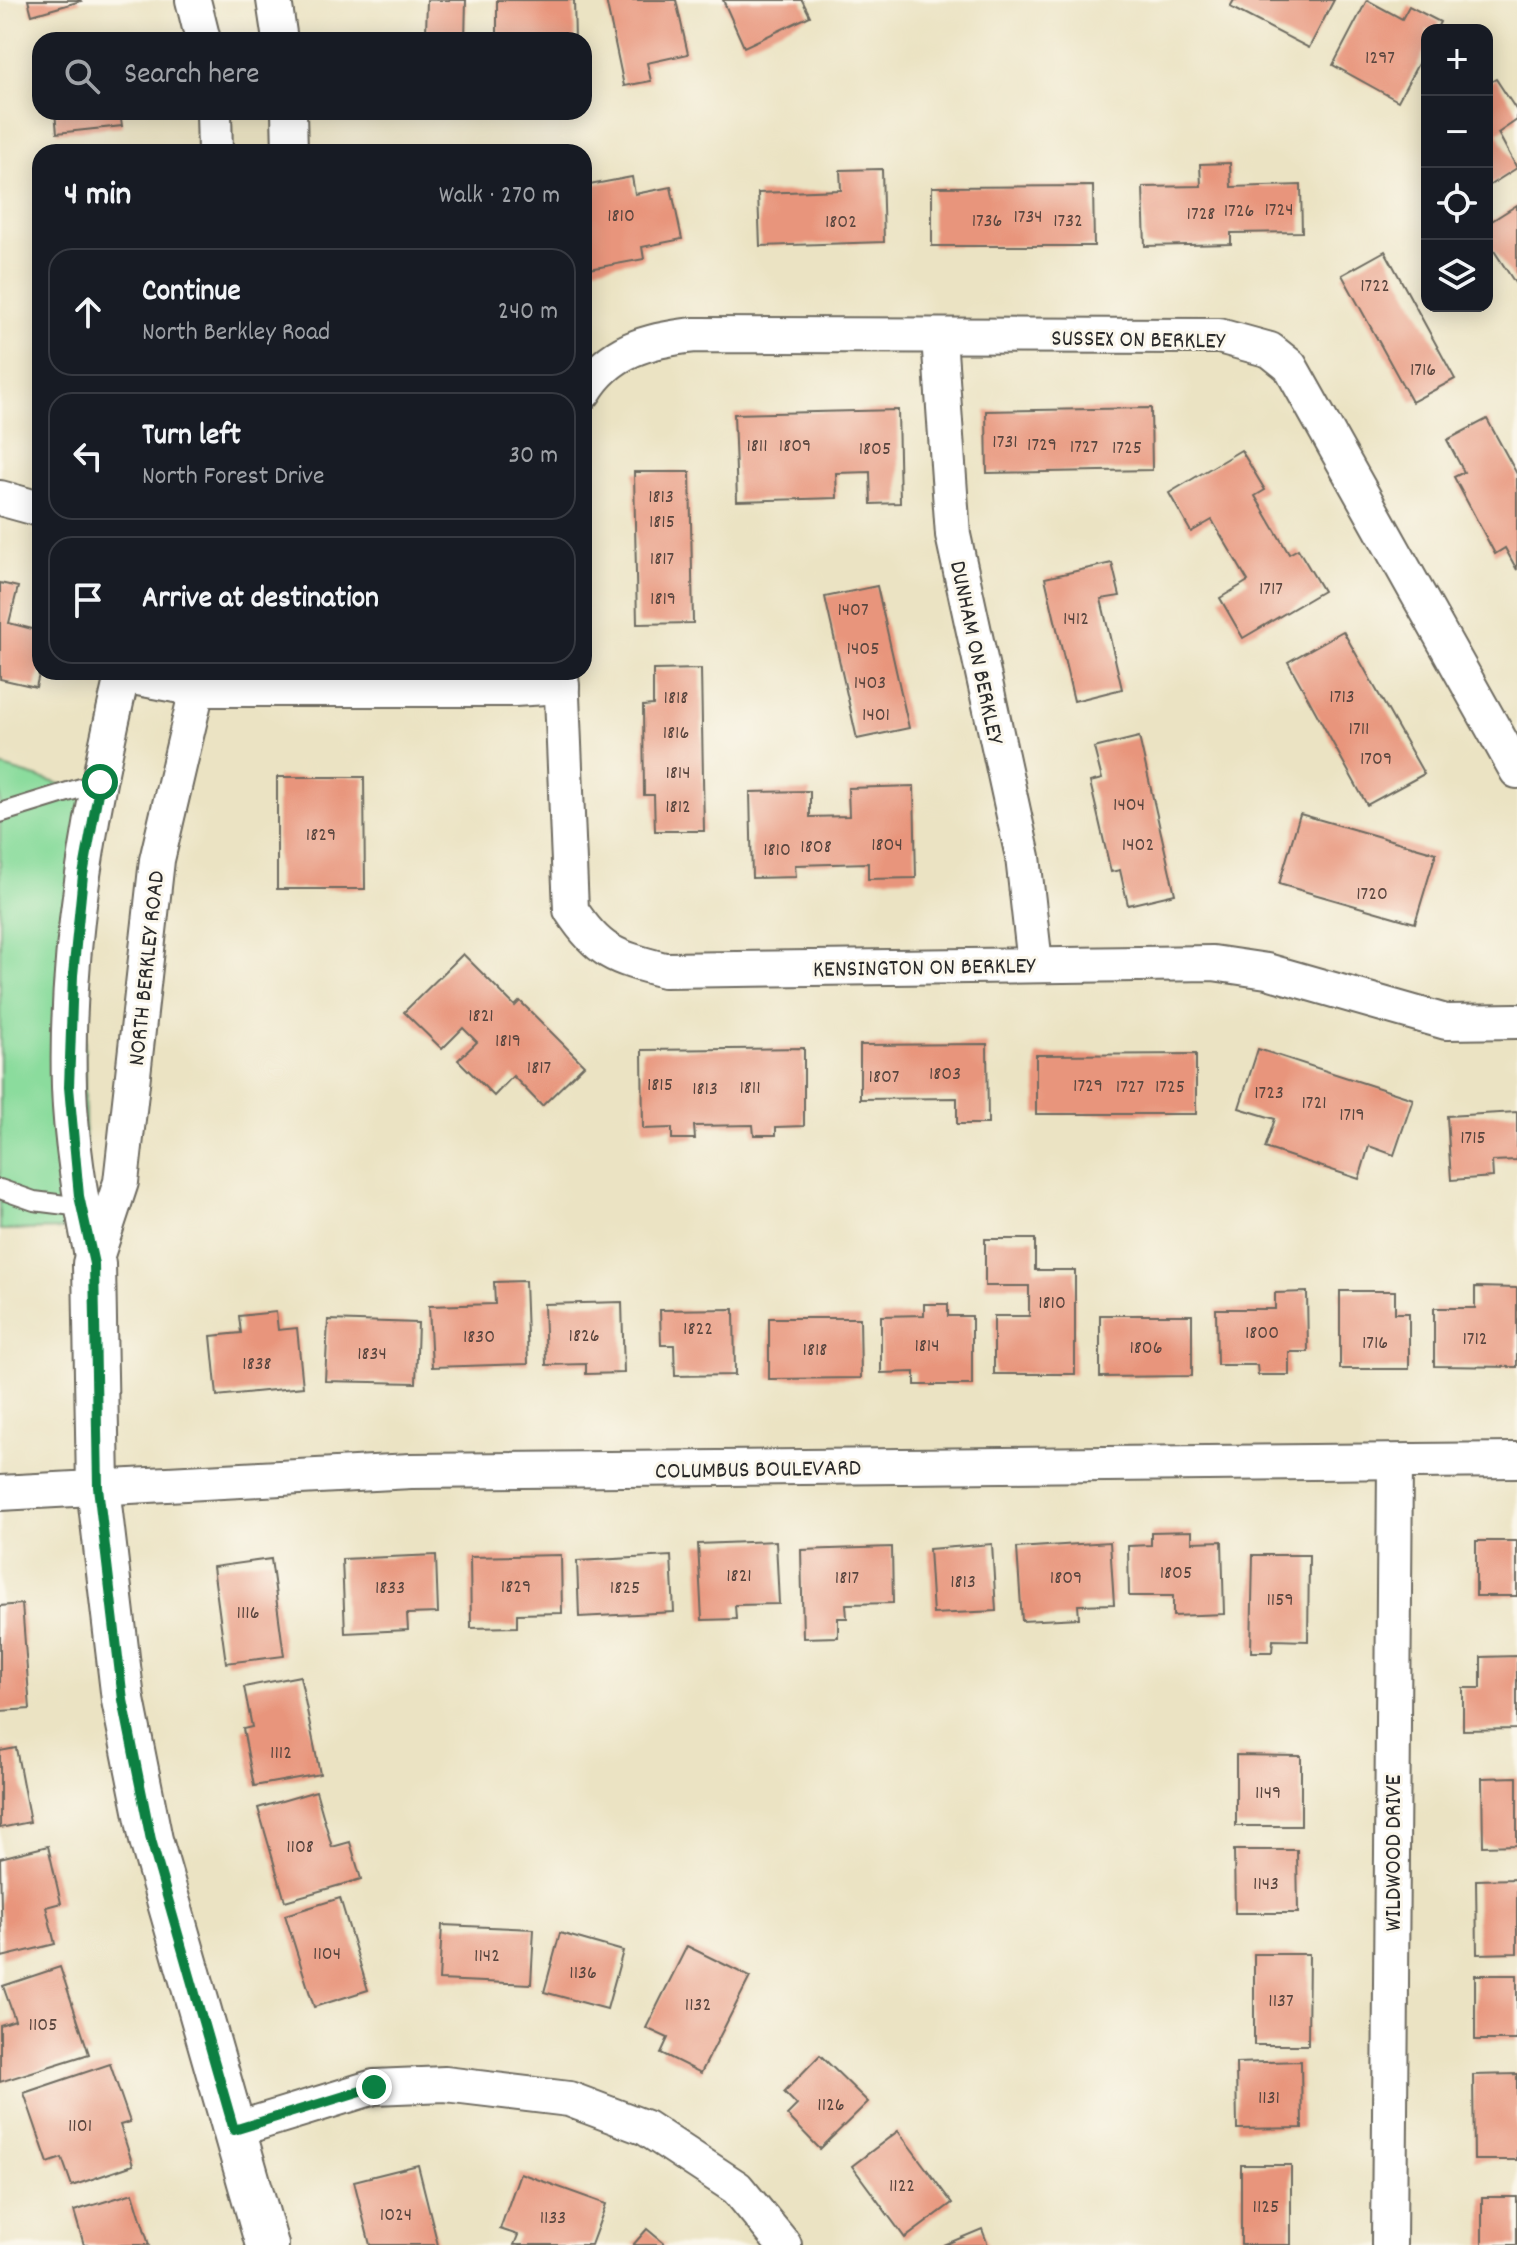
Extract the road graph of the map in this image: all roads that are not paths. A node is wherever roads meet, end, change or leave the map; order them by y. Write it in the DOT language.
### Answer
graph roads {
  1 [pos="193,0"];
  2 [pos="274,0"];
  3 [pos="201,32"];
  4 [pos="279,32"];
  5 [pos="214,120"];
  6 [pos="289,120"];
  7 [pos="215,144"];
  8 [pos="290,144"];
  9 [pos="939,337"];
  10 [pos="592,378"];
  11 [pos="0,498"];
  12 [pos="32,507"];
  13 [pos="121,680"];
  14 [pos="199,680"];
  15 [pos="557,680"];
  16 [pos="562,680"];
  17 [pos="1517,771"];
  18 [pos="100,782"];
  19 [pos="0,813"];
  20 [pos="1035,964"];
  21 [pos="1517,1021"];
  22 [pos="0,1189"];
  23 [pos="81,1207"];
  24 [pos="94,1264"];
  25 [pos="1517,1460"];
  26 [pos="1395,1462"];
  27 [pos="98,1487"];
  28 [pos="0,1493"];
  29 [pos="234,2130"];
  30 [pos="267,2245"];
  31 [pos="784,2245"];
  32 [pos="1389,2245"];
  1 -- 3 [label="street"];
  2 -- 4 [label="street"];
  5 -- 7 [label="street"];
  6 -- 8 [label="street"];
  9 -- 10 [label="street, SUSSEX ON BERKLEY"];
  9 -- 17 [label="street, SUSSEX ON BERKLEY"];
  9 -- 20 [label="street, DUNHAM ON BERKLEY"];
  11 -- 12 [label="street"];
  13 -- 18 [label="street, NORTH BERKLEY ROAD"];
  14 -- 15 [label="street"];
  14 -- 24 [label="street, NORTH BERKLEY ROAD"];
  16 -- 20 [label="street, KENSINGTON ON BERKLEY"];
  18 -- 19 [label="lane"];
  18 -- 23 [label="street, NORTH BERKLEY ROAD"];
  20 -- 21 [label="street, KENSINGTON ON BERKLEY"];
  22 -- 23 [label="lane"];
  23 -- 24 [label="street, NORTH BERKLEY ROAD"];
  24 -- 27 [label="street, NORTH BERKLEY ROAD"];
  25 -- 26 [label="street, COLUMBUS BOULEVARD"];
  26 -- 27 [label="street, COLUMBUS BOULEVARD"];
  26 -- 32 [label="street, WILDWOOD DRIVE"];
  27 -- 28 [label="street, COLUMBUS BOULEVARD"];
  27 -- 29 [label="street, NORTH BERKLEY ROAD"];
  29 -- 30 [label="street, NORTH BERKLEY ROAD"];
  29 -- 31 [label="street"];
}
